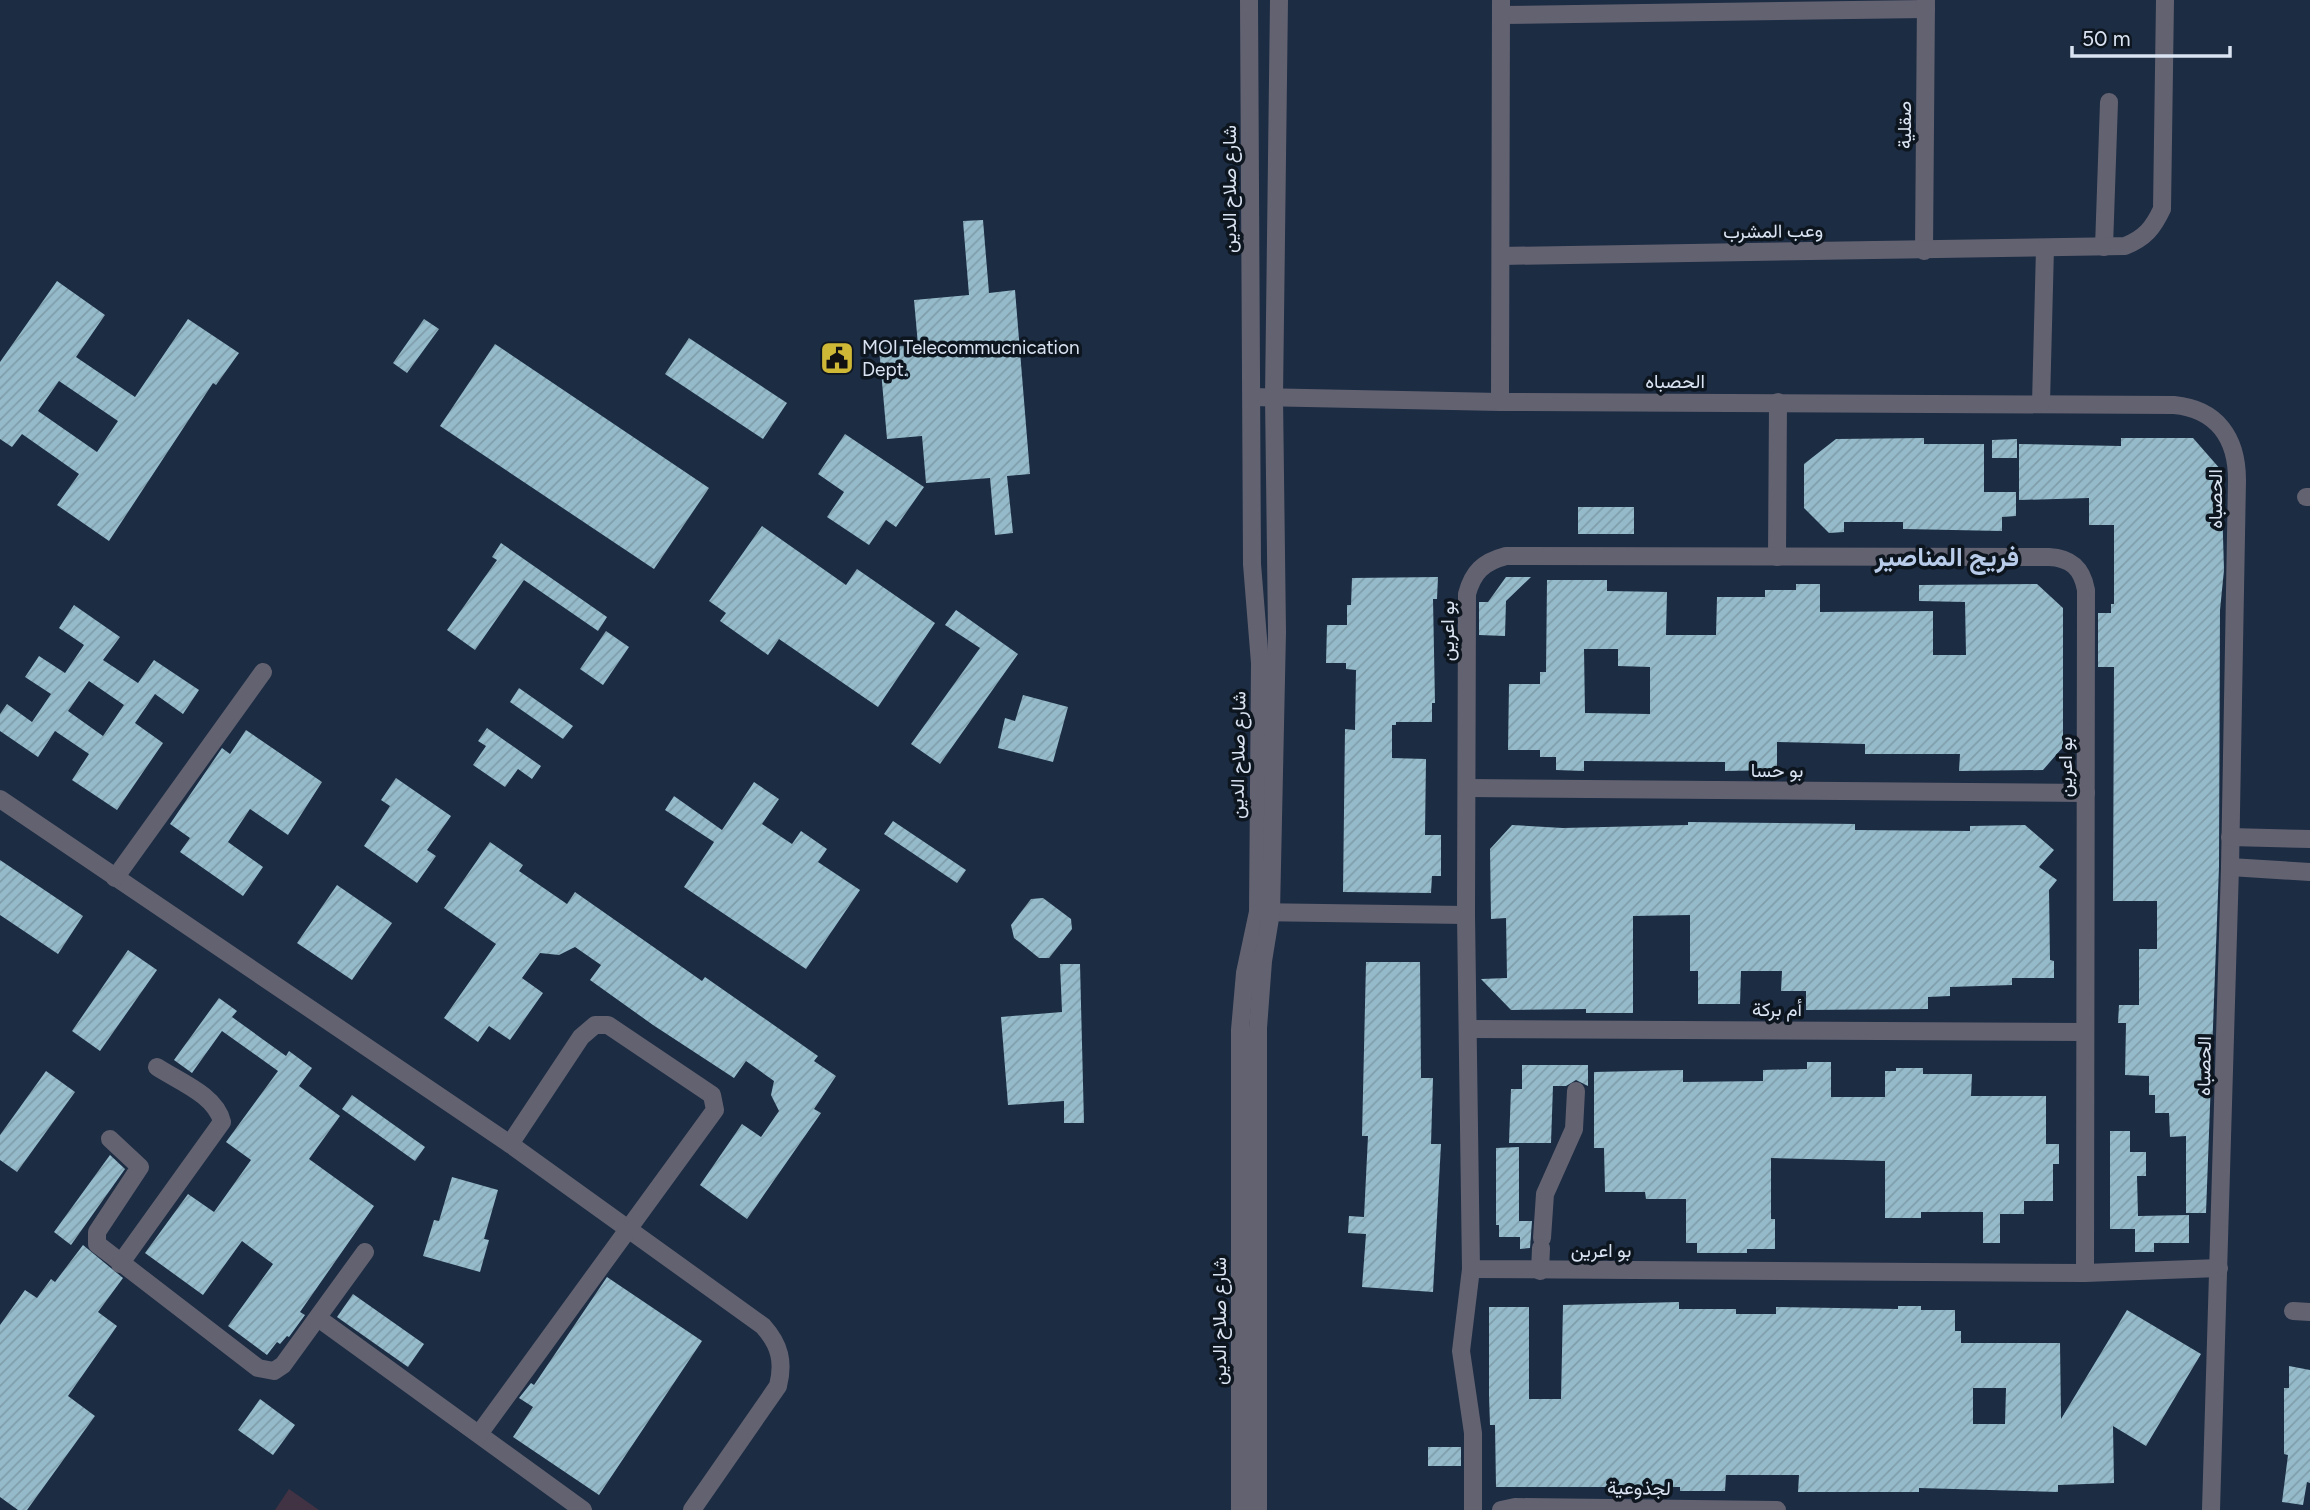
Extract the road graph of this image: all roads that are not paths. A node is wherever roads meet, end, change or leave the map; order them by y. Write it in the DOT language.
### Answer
graph roads {
  1 [pos="1249,0"];
  2 [pos="1279,0"];
  3 [pos="2165,0"];
  4 [pos="1926,5"];
  5 [pos="1501,8"];
  6 [pos="2109,102"];
  7 [pos="2104,247"];
  8 [pos="2045,248"];
  9 [pos="1924,251"];
  10 [pos="1501,256"];
  11 [pos="1252,397"];
  12 [pos="1274,397"];
  13 [pos="1500,402"];
  14 [pos="1778,402"];
  15 [pos="2041,403"];
  16 [pos="1777,557"];
  17 [pos="262,672"];
  18 [pos="1468,788"];
  19 [pos="2086,793"];
  20 [pos="0,800"];
  21 [pos="2230,837"];
  22 [pos="2310,839"];
  23 [pos="2230,867"];
  24 [pos="2310,872"];
  25 [pos="116,878"];
  26 [pos="1265,912"];
  27 [pos="1466,915"];
  28 [pos="1469,1029"];
  29 [pos="2085,1032"];
  30 [pos="157,1067"];
  31 [pos="1576,1091"];
  32 [pos="110,1139"];
  33 [pos="510,1144"];
  34 [pos="629,1228"];
  35 [pos="365,1252"];
  36 [pos="120,1264"];
  37 [pos="2219,1268"];
  38 [pos="1471,1269"];
  39 [pos="1540,1271"];
  40 [pos="2085,1273"];
  41 [pos="318,1318"];
  42 [pos="479,1434"];
  43 [pos="583,1510"];
  44 [pos="692,1510"];
  45 [pos="1240,1510"];
  46 [pos="1258,1510"];
  47 [pos="1473,1510"];
  48 [pos="1501,1510"];
  49 [pos="1777,1510"];
  50 [pos="2211,1510"];
  1 -- 11 [label="street, شارع صلاح الدين"];
  2 -- 12 [label="street, شارع صلاح الدين"];
  3 -- 7 [label="street, وعب المشرب"];
  4 -- 5 [label="street"];
  4 -- 9 [label="street, صقلية"];
  5 -- 10 [label="street"];
  6 -- 7 [label="street"];
  7 -- 8 [label="street, وعب المشرب"];
  8 -- 9 [label="street, وعب المشرب"];
  8 -- 15 [label="street"];
  9 -- 10 [label="street, وعب المشرب"];
  10 -- 13 [label="street"];
  11 -- 12 [label="street, الحصباه"];
  11 -- 26 [label="street, شارع صلاح الدين"];
  12 -- 13 [label="street, الحصباه"];
  12 -- 26 [label="street, شارع صلاح الدين"];
  13 -- 14 [label="street, الحصباه"];
  14 -- 15 [label="street, الحصباه"];
  14 -- 16 [label="street"];
  15 -- 21 [label="street, الحصباه"];
  16 -- 18 [label="street, بو اعرين"];
  16 -- 19 [label="street, بو اعرين"];
  17 -- 25 [label="street"];
  18 -- 19 [label="street, بو حسا"];
  18 -- 27 [label="street, بو اعرين"];
  19 -- 29 [label="street, بو اعرين"];
  20 -- 25 [label="street"];
  21 -- 22 [label="street"];
  21 -- 23 [label="street, الحصباه"];
  23 -- 24 [label="street"];
  23 -- 37 [label="street, الحصباه"];
  25 -- 33 [label="street"];
  26 -- 27 [label="street"];
  26 -- 45 [label="street, شارع صلاح الدين"];
  26 -- 46 [label="street, شارع صلاح الدين"];
  27 -- 28 [label="street, بو اعرين"];
  28 -- 29 [label="street, أم بركة"];
  28 -- 38 [label="street, بو اعرين"];
  29 -- 40 [label="street, بو اعرين"];
  30 -- 36 [label="street"];
  31 -- 39 [label="street"];
  32 -- 36 [label="street"];
  33 -- 34 [label="street"];
  33 -- 34 [label="street"];
  34 -- 42 [label="street"];
  34 -- 44 [label="street"];
  35 -- 41 [label="street"];
  36 -- 41 [label="street"];
  37 -- 40 [label="street, بو اعرين"];
  37 -- 50 [label="street, الحصباه"];
  38 -- 39 [label="street, بو اعرين"];
  38 -- 47 [label="street"];
  39 -- 40 [label="street, بو اعرين"];
  41 -- 42 [label="street"];
  42 -- 43 [label="street"];
  48 -- 49 [label="street, لجذوعية"];
}
